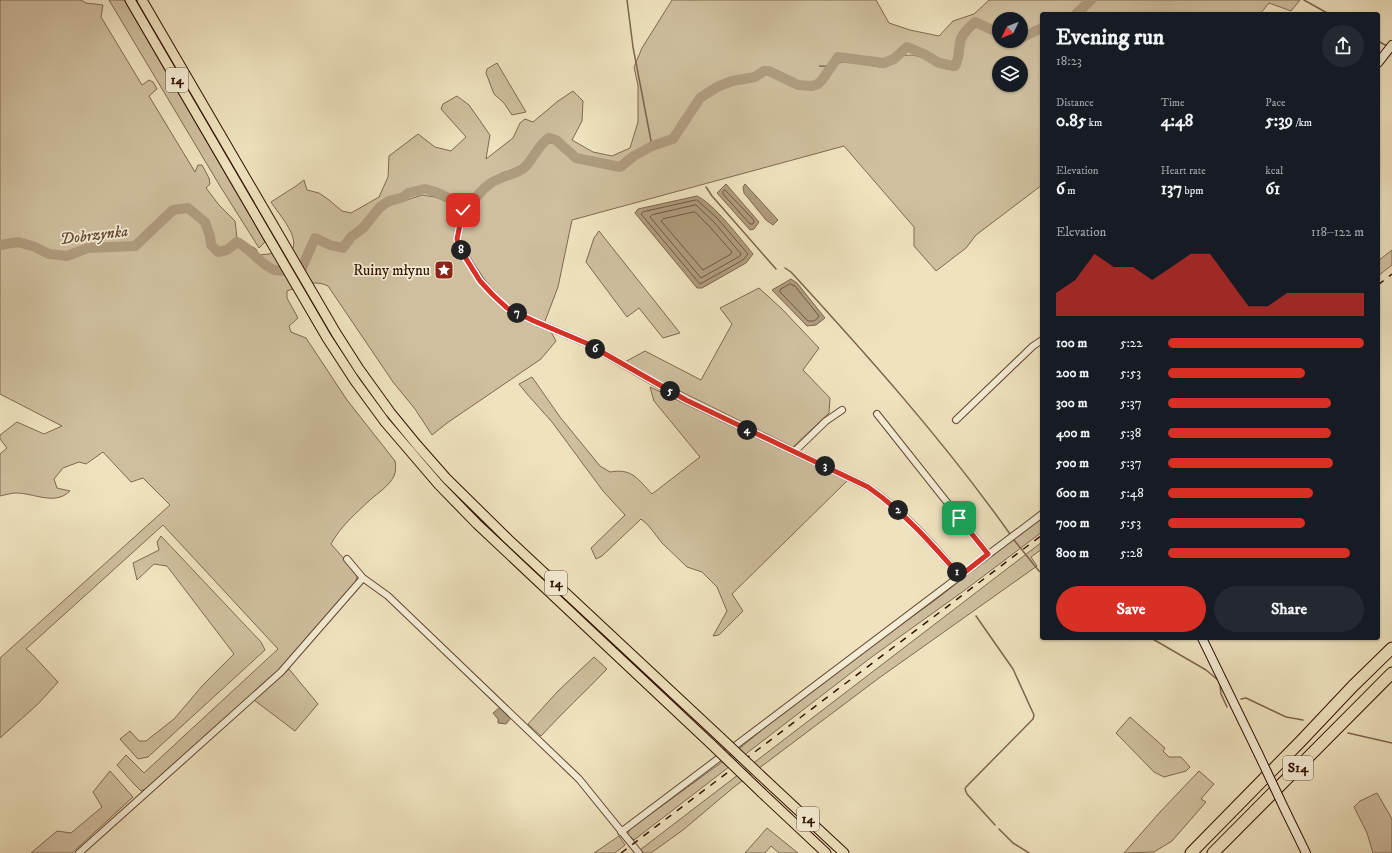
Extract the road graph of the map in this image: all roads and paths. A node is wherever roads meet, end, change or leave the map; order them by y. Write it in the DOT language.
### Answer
graph roads {
  1 [pos="130,0"];
  2 [pos="142,0"];
  3 [pos="1390,48"];
  4 [pos="1380,60"];
  5 [pos="463,210"];
  6 [pos="1040,341"];
  7 [pos="842,410"];
  8 [pos="877,414"];
  9 [pos="956,420"];
  10 [pos="794,452"];
  11 [pos="1040,515"];
  12 [pos="988,554"];
  13 [pos="347,558"];
  14 [pos="960,576"];
  15 [pos="363,578"];
  16 [pos="1203,640"];
  17 [pos="1392,648"];
  18 [pos="1392,673"];
  19 [pos="621,832"];
  20 [pos="79,853"];
  21 [pos="639,853"];
  22 [pos="826,853"];
  23 [pos="844,853"];
  24 [pos="1191,853"];
  25 [pos="1213,853"];
  26 [pos="1306,853"];
  1 -- 22 [label="main road, 14, bridge"];
  2 -- 23 [label="main road, 14, bridge"];
  3 -- 4 [label="street"];
  5 -- 10 [label="street"];
  6 -- 9 [label="street"];
  7 -- 10 [label="street"];
  8 -- 12 [label="street"];
  10 -- 14 [label="street"];
  11 -- 12 [label="street"];
  12 -- 14 [label="street"];
  13 -- 15 [label="street"];
  14 -- 19 [label="street"];
  15 -- 19 [label="street"];
  15 -- 20 [label="street"];
  16 -- 26 [label="street, bridge"];
  17 -- 24 [label="highway, S14"];
  18 -- 25 [label="highway, S14"];
  19 -- 21 [label="street"];
}
